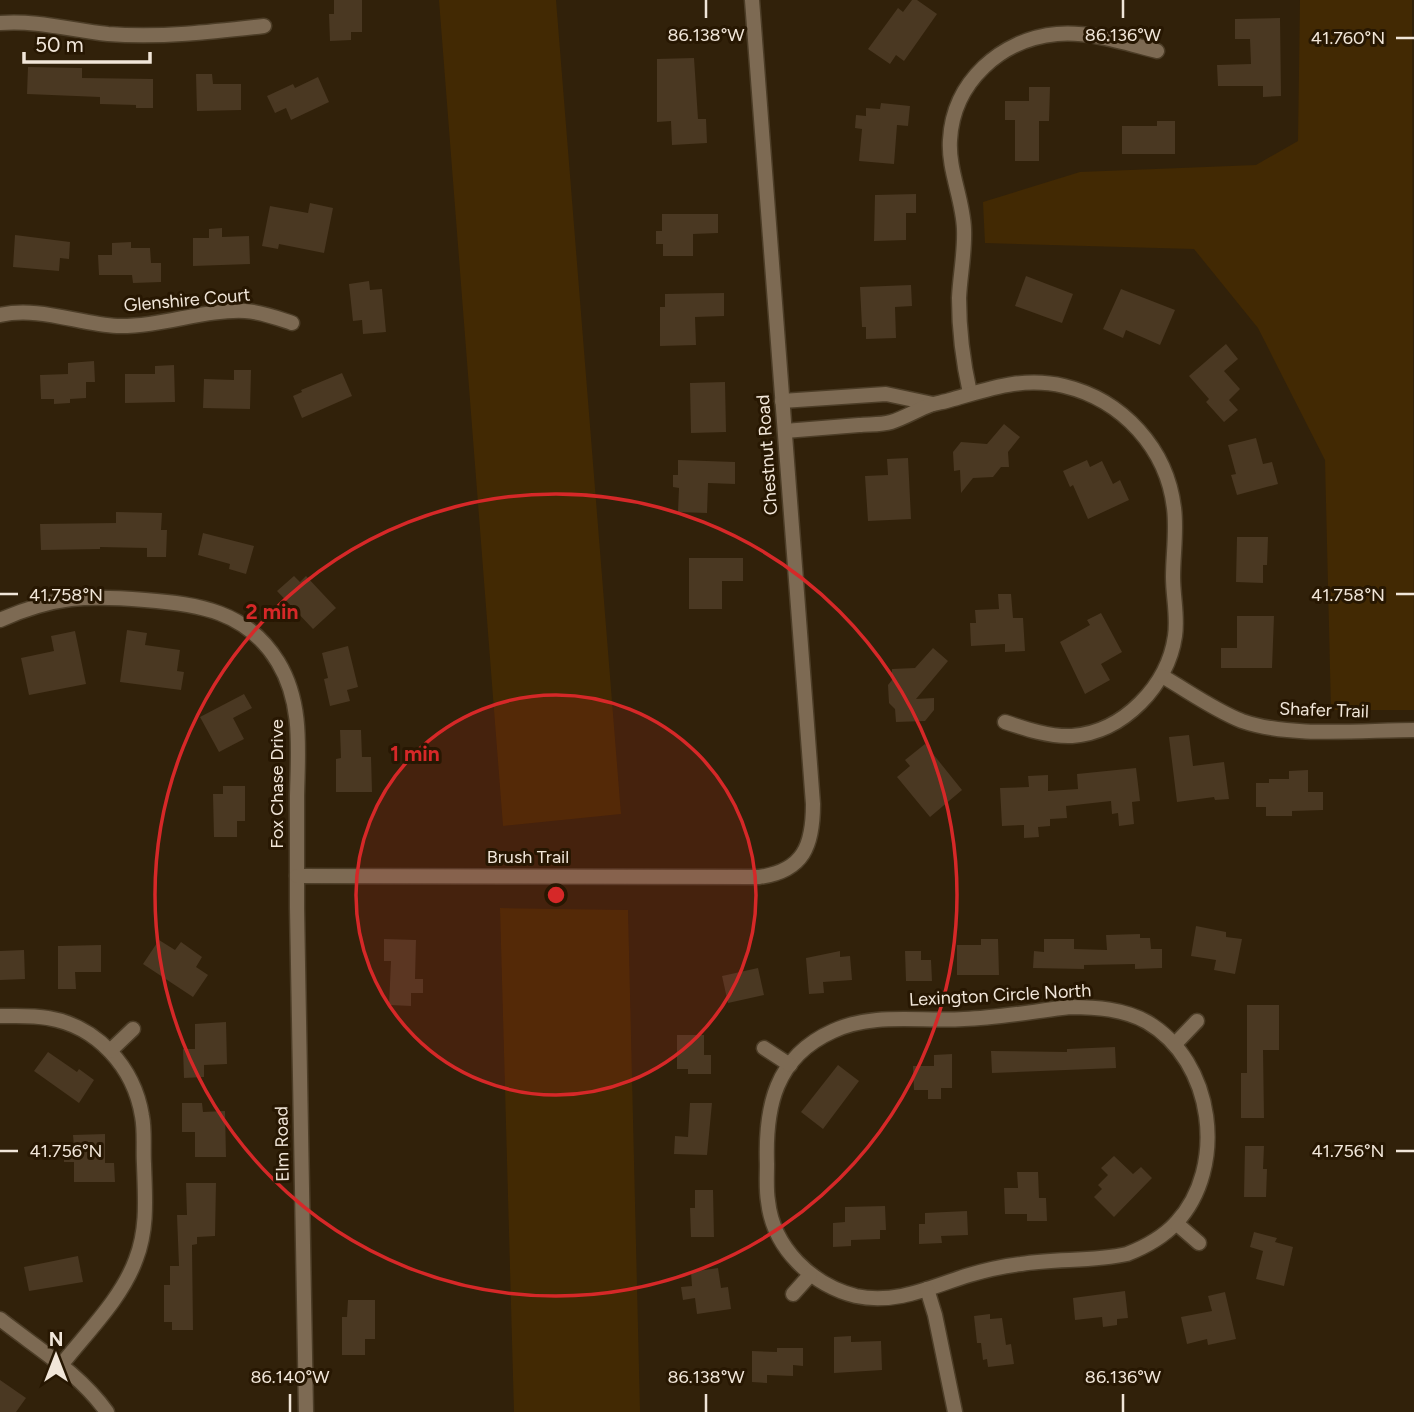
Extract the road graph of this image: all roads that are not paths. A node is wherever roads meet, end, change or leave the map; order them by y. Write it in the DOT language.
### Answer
graph roads {
  1 [pos="752,0"];
  2 [pos="0,23"];
  3 [pos="264,26"];
  4 [pos="1157,51"];
  5 [pos="0,315"];
  6 [pos="292,323"];
  7 [pos="970,393"];
  8 [pos="782,401"];
  9 [pos="933,404"];
  10 [pos="785,431"];
  11 [pos="0,620"];
  12 [pos="1162,676"];
  13 [pos="1005,722"];
  14 [pos="1414,730"];
  15 [pos="297,876"];
  16 [pos="759,877"];
  17 [pos="0,1016"];
  18 [pos="1197,1021"];
  19 [pos="133,1029"];
  20 [pos="1175,1044"];
  21 [pos="764,1048"];
  22 [pos="110,1051"];
  23 [pos="790,1065"];
  24 [pos="1175,1223"];
  25 [pos="1199,1243"];
  26 [pos="810,1275"];
  27 [pos="927,1289"];
  28 [pos="793,1294"];
  29 [pos="0,1319"];
  30 [pos="62,1364"];
  31 [pos="107,1412"];
  32 [pos="306,1412"];
  33 [pos="955,1412"];
  1 -- 8 [label="street, Chestnut Road"];
  2 -- 3 [label="street"];
  4 -- 7 [label="street"];
  5 -- 6 [label="street, Glenshire Court"];
  7 -- 9 [label="street"];
  7 -- 12 [label="street"];
  8 -- 9 [label="street"];
  8 -- 10 [label="street, Chestnut Road"];
  9 -- 10 [label="street"];
  10 -- 16 [label="street, Chestnut Road"];
  11 -- 15 [label="street, Fox Chase Drive"];
  12 -- 13 [label="street"];
  12 -- 14 [label="street, Shafer Trail"];
  15 -- 16 [label="street, Brush Trail"];
  15 -- 32 [label="street, Elm Road"];
  17 -- 22 [label="street"];
  18 -- 20 [label="street"];
  19 -- 22 [label="street"];
  20 -- 23 [label="street, Lexington Circle North"];
  20 -- 24 [label="street, Lexington Circle North"];
  21 -- 23 [label="street"];
  22 -- 30 [label="street"];
  23 -- 26 [label="street, Lexington Circle North"];
  24 -- 25 [label="street"];
  24 -- 27 [label="street, Lexington Circle North"];
  26 -- 27 [label="street, Lexington Circle North"];
  26 -- 28 [label="street"];
  27 -- 33 [label="street"];
  29 -- 30 [label="street"];
  30 -- 31 [label="street"];
}
